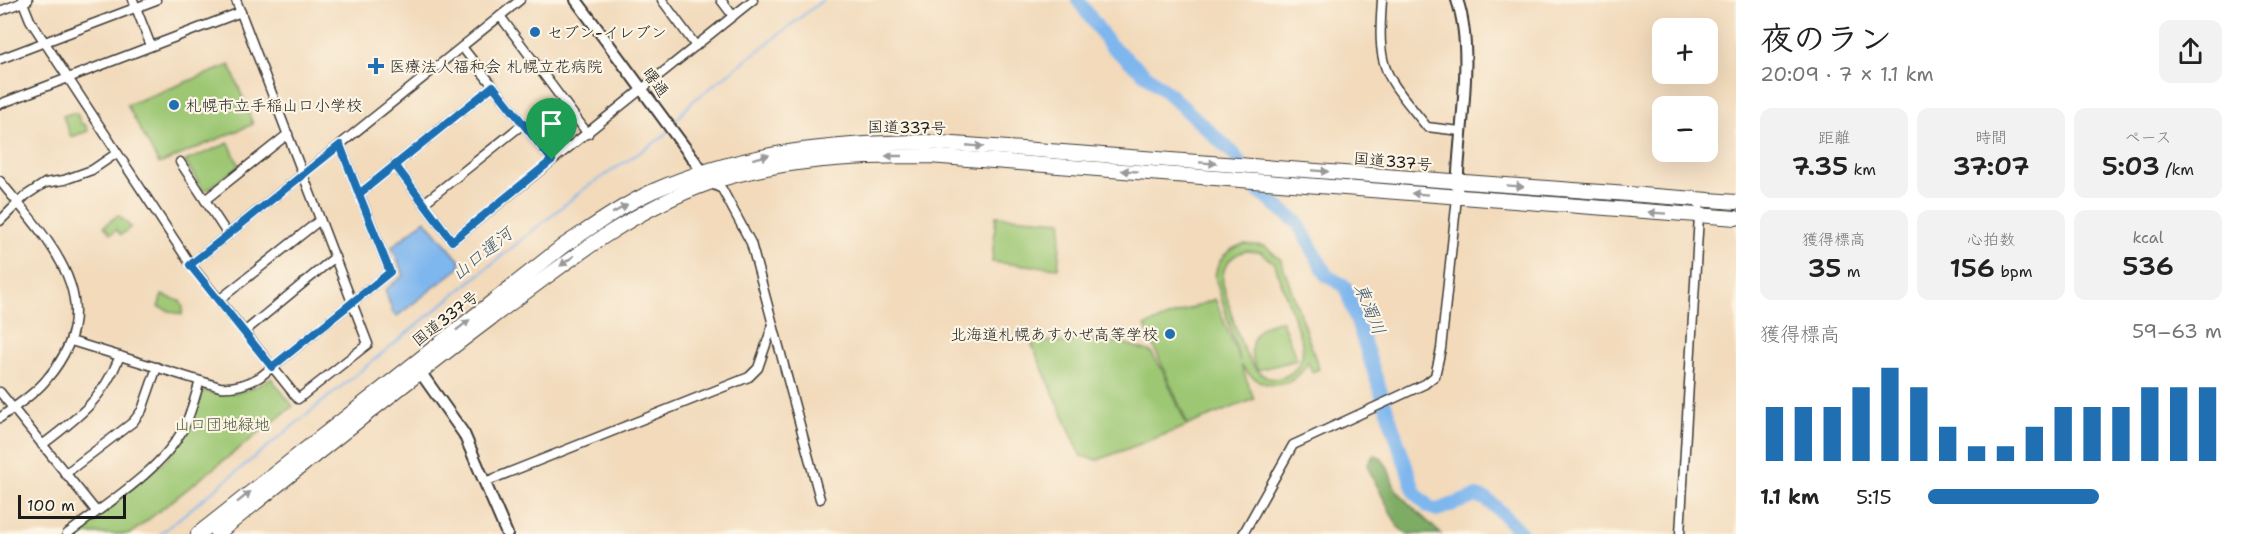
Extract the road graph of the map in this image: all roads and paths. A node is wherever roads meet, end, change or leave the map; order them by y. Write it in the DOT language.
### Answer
graph roads {
  1 [pos="156,0"];
  2 [pos="237,0"];
  3 [pos="520,0"];
  4 [pos="576,0"];
  5 [pos="662,0"];
  6 [pos="721,0"];
  7 [pos="753,0"];
  8 [pos="1382,0"];
  9 [pos="1457,0"];
  10 [pos="25,1"];
  11 [pos="134,4"];
  12 [pos="0,11"];
  13 [pos="241,12"];
  14 [pos="500,16"];
  15 [pos="733,16"];
  16 [pos="45,43"];
  17 [pos="696,45"];
  18 [pos="151,46"];
  19 [pos="462,47"];
  20 [pos="0,58"];
  21 [pos="68,78"];
  22 [pos="493,86"];
  23 [pos="643,89"];
  24 [pos="0,104"];
  25 [pos="523,124"];
  26 [pos="1460,130"];
  27 [pos="288,134"];
  28 [pos="588,134"];
  29 [pos="340,145"];
  30 [pos="117,153"];
  31 [pos="552,160"];
  32 [pos="180,162"];
  33 [pos="395,165"];
  34 [pos="303,175"];
  35 [pos="707,177"];
  36 [pos="0,182"];
  37 [pos="1457,182"];
  38 [pos="359,194"];
  39 [pos="1457,197"];
  40 [pos="1700,199"];
  41 [pos="205,200"];
  42 [pos="1736,202"];
  43 [pos="18,203"];
  44 [pos="424,203"];
  45 [pos="1699,216"];
  46 [pos="1736,218"];
  47 [pos="320,220"];
  48 [pos="0,221"];
  49 [pos="228,234"];
  50 [pos="335,257"];
  51 [pos="190,265"];
  52 [pos="219,300"];
  53 [pos="352,303"];
  54 [pos="772,327"];
  55 [pos="244,332"];
  56 [pos="71,341"];
  57 [pos="120,356"];
  58 [pos="157,367"];
  59 [pos="272,367"];
  60 [pos="417,368"];
  61 [pos="200,381"];
  62 [pos="0,392"];
  63 [pos="13,408"];
  64 [pos="0,418"];
  65 [pos="42,445"];
  66 [pos="65,474"];
  67 [pos="485,482"];
  68 [pos="820,499"];
  69 [pos="96,511"];
  70 [pos="67,534"];
  71 [pos="198,534"];
  72 [pos="217,534"];
  73 [pos="507,534"];
  74 [pos="1243,534"];
  75 [pos="1680,534"];
  1 -- 11 [label="street"];
  2 -- 13 [label="street"];
  3 -- 14 [label="street"];
  4 -- 23 [label="street, 曙通"];
  5 -- 17 [label="street"];
  6 -- 15 [label="street"];
  7 -- 15 [label="street"];
  8 -- 26 [label="street"];
  9 -- 26 [label="street"];
  10 -- 12 [label="street"];
  10 -- 16 [label="street"];
  11 -- 16 [label="street"];
  11 -- 18 [label="street"];
  13 -- 18 [label="street"];
  13 -- 27 [label="street"];
  14 -- 19 [label="street"];
  14 -- 28 [label="street"];
  15 -- 17 [label="street"];
  16 -- 20 [label="street"];
  16 -- 21 [label="street"];
  17 -- 23 [label="street"];
  18 -- 21 [label="street"];
  19 -- 22 [label="street"];
  19 -- 29 [label="street"];
  21 -- 24 [label="street"];
  21 -- 30 [label="street"];
  22 -- 25 [label="street"];
  22 -- 33 [label="street"];
  23 -- 28 [label="street"];
  23 -- 35 [label="street, 曙通"];
  25 -- 31 [label="street"];
  25 -- 44 [label="street"];
  26 -- 37 [label="street"];
  27 -- 34 [label="street"];
  27 -- 41 [label="street"];
  28 -- 31 [label="street"];
  29 -- 34 [label="street"];
  29 -- 38 [label="street"];
  30 -- 43 [label="street"];
  30 -- 51 [label="street"];
  31 -- 44 [label="street"];
  32 -- 41 [label="street"];
  33 -- 38 [label="street"];
  33 -- 44 [label="street"];
  34 -- 47 [label="street"];
  34 -- 49 [label="street"];
  35 -- 37 [label="highway, 国道337号, one-way"];
  39 -- 35 [label="highway, 国道337号, one-way"];
  35 -- 54 [label="street"];
  35 -- 60 [label="highway, 国道337号"];
  36 -- 43 [label="street"];
  37 -- 39 [label="street"];
  37 -- 40 [label="highway, 国道337号, one-way"];
  38 -- 53 [label="street"];
  45 -- 39 [label="highway, 国道337号, one-way"];
  39 -- 74 [label="street"];
  40 -- 42 [label="highway, 国道337号"];
  40 -- 45 [label="street"];
  41 -- 49 [label="street"];
  43 -- 48 [label="street"];
  43 -- 56 [label="street"];
  45 -- 46 [label="highway, 国道337号"];
  45 -- 75 [label="street"];
  47 -- 50 [label="street"];
  47 -- 52 [label="street"];
  49 -- 51 [label="street"];
  50 -- 53 [label="street"];
  50 -- 55 [label="street"];
  51 -- 52 [label="street"];
  52 -- 55 [label="street"];
  53 -- 59 [label="street"];
  53 -- 59 [label="street"];
  54 -- 67 [label="street"];
  54 -- 68 [label="street"];
  55 -- 59 [label="street"];
  56 -- 57 [label="street"];
  56 -- 63 [label="street"];
  57 -- 58 [label="street"];
  57 -- 65 [label="street"];
  58 -- 61 [label="street"];
  58 -- 66 [label="street"];
  59 -- 61 [label="street"];
  60 -- 67 [label="street"];
  71 -- 60 [label="highway, 国道337号, one-way"];
  60 -- 72 [label="highway, 国道337号"];
  61 -- 69 [label="street"];
  62 -- 63 [label="street"];
  63 -- 64 [label="street"];
  63 -- 65 [label="street"];
  65 -- 66 [label="street"];
  66 -- 69 [label="street"];
  67 -- 73 [label="street"];
  69 -- 70 [label="street"];
}
